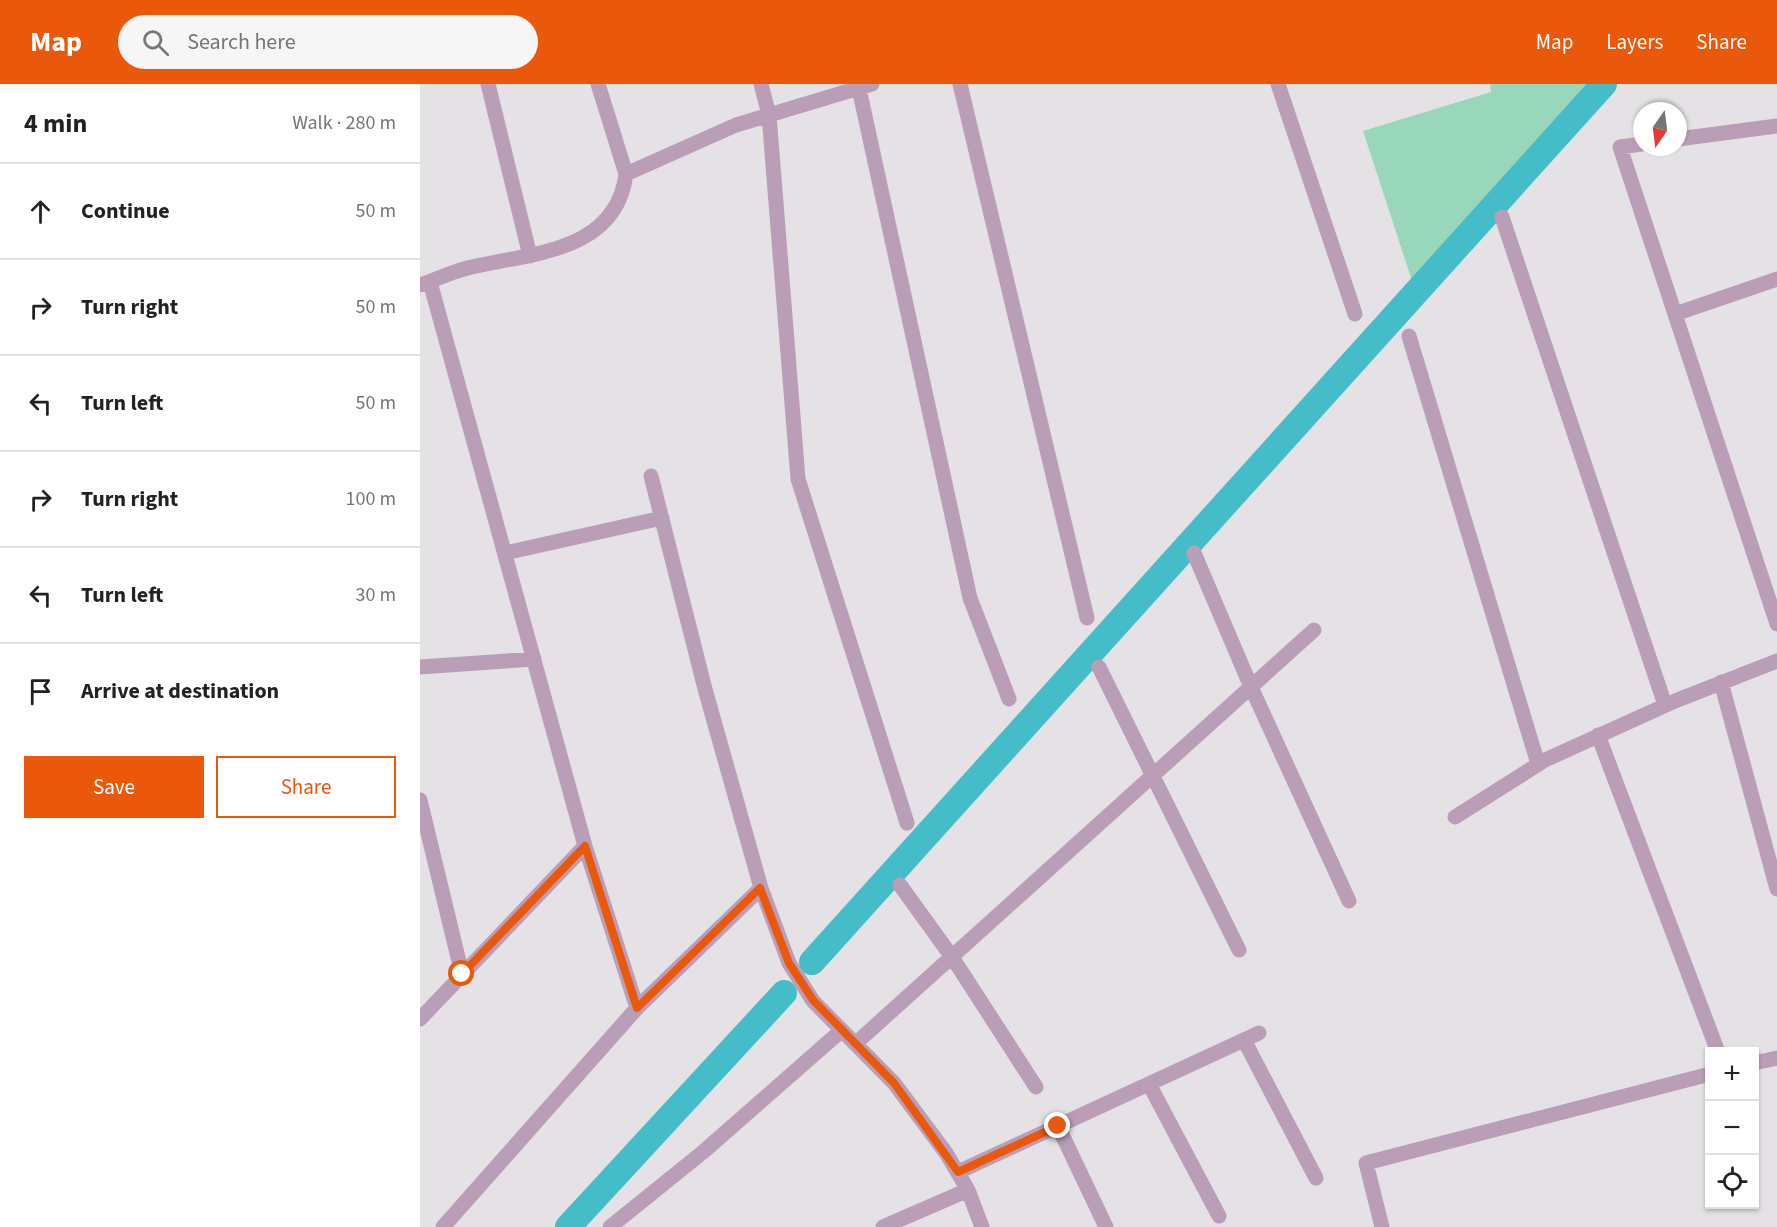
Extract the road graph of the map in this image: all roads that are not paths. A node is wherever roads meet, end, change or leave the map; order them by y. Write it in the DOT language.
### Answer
graph roads {
  1 [pos="488,84"];
  2 [pos="598,84"];
  3 [pos="761,84"];
  4 [pos="960,84"];
  5 [pos="1278,84"];
  6 [pos="863,85"];
  7 [pos="769,115"];
  8 [pos="1777,126"];
  9 [pos="1687,138"];
  10 [pos="1633,145"];
  11 [pos="626,174"];
  12 [pos="1502,217"];
  13 [pos="530,256"];
  14 [pos="1777,279"];
  15 [pos="425,284"];
  16 [pos="1355,314"];
  17 [pos="1675,314"];
  18 [pos="1409,336"];
  19 [pos="651,476"];
  20 [pos="662,518"];
  21 [pos="505,553"];
  22 [pos="1194,553"];
  23 [pos="1087,618"];
  24 [pos="1777,624"];
  25 [pos="1314,630"];
  26 [pos="534,659"];
  27 [pos="1777,661"];
  28 [pos="420,667"];
  29 [pos="1099,667"];
  30 [pos="1722,682"];
  31 [pos="1251,687"];
  32 [pos="1009,699"];
  33 [pos="1665,705"];
  34 [pos="1598,735"];
  35 [pos="1538,764"];
  36 [pos="1153,776"];
  37 [pos="420,800"];
  38 [pos="1455,817"];
  39 [pos="907,823"];
  40 [pos="585,846"];
  41 [pos="900,885"];
  42 [pos="760,888"];
  43 [pos="1777,889"];
  44 [pos="1349,901"];
  45 [pos="1239,950"];
  46 [pos="952,957"];
  47 [pos="462,974"];
  48 [pos="637,1008"];
  49 [pos="420,1019"];
  50 [pos="842,1030"];
  51 [pos="1259,1033"];
  52 [pos="1244,1040"];
  53 [pos="855,1044"];
  54 [pos="1716,1047"];
  55 [pos="1777,1058"];
  56 [pos="1759,1062"];
  57 [pos="1705,1075"];
  58 [pos="1149,1084"];
  59 [pos="1036,1087"];
  60 [pos="1058,1126"];
  61 [pos="958,1172"];
  62 [pos="1316,1178"];
  63 [pos="969,1190"];
  64 [pos="1219,1216"];
  65 [pos="443,1227"];
  66 [pos="610,1227"];
  67 [pos="883,1227"];
  68 [pos="982,1227"];
  69 [pos="1106,1227"];
  70 [pos="1382,1227"];
  1 -- 13 [label="street"];
  2 -- 11 [label="street"];
  3 -- 7 [label="street"];
  4 -- 23 [label="street"];
  5 -- 16 [label="street"];
  6 -- 7 [label="street"];
  6 -- 32 [label="street"];
  7 -- 11 [label="street"];
  7 -- 39 [label="street"];
  8 -- 9 [label="street"];
  10 -- 17 [label="street"];
  11 -- 13 [label="street"];
  12 -- 33 [label="street"];
  13 -- 15 [label="street"];
  14 -- 17 [label="street"];
  15 -- 21 [label="street"];
  17 -- 24 [label="street"];
  18 -- 35 [label="street"];
  19 -- 20 [label="street"];
  20 -- 21 [label="street"];
  20 -- 42 [label="street"];
  21 -- 26 [label="street"];
  22 -- 31 [label="street"];
  25 -- 31 [label="street"];
  26 -- 28 [label="street"];
  26 -- 40 [label="street"];
  27 -- 30 [label="street"];
  29 -- 36 [label="street"];
  30 -- 33 [label="street"];
  30 -- 43 [label="street"];
  31 -- 36 [label="street"];
  31 -- 44 [label="street"];
  33 -- 34 [label="street"];
  34 -- 35 [label="street"];
  34 -- 54 [label="street"];
  35 -- 38 [label="street"];
  36 -- 45 [label="street"];
  36 -- 46 [label="street"];
  37 -- 47 [label="street"];
  40 -- 47 [label="street"];
  40 -- 48 [label="street"];
  41 -- 46 [label="street"];
  42 -- 48 [label="street"];
  42 -- 50 [label="street"];
  46 -- 53 [label="street"];
  46 -- 59 [label="street"];
  47 -- 49 [label="street"];
  48 -- 65 [label="street"];
  50 -- 53 [label="street"];
  50 -- 66 [label="street"];
  51 -- 52 [label="street"];
  52 -- 58 [label="street"];
  52 -- 62 [label="street"];
  53 -- 61 [label="street"];
  55 -- 56 [label="street"];
  57 -- 70 [label="street"];
  58 -- 60 [label="street"];
  58 -- 64 [label="street"];
  60 -- 61 [label="street"];
  60 -- 69 [label="street"];
  61 -- 63 [label="street"];
  63 -- 67 [label="street"];
  63 -- 68 [label="street"];
}
